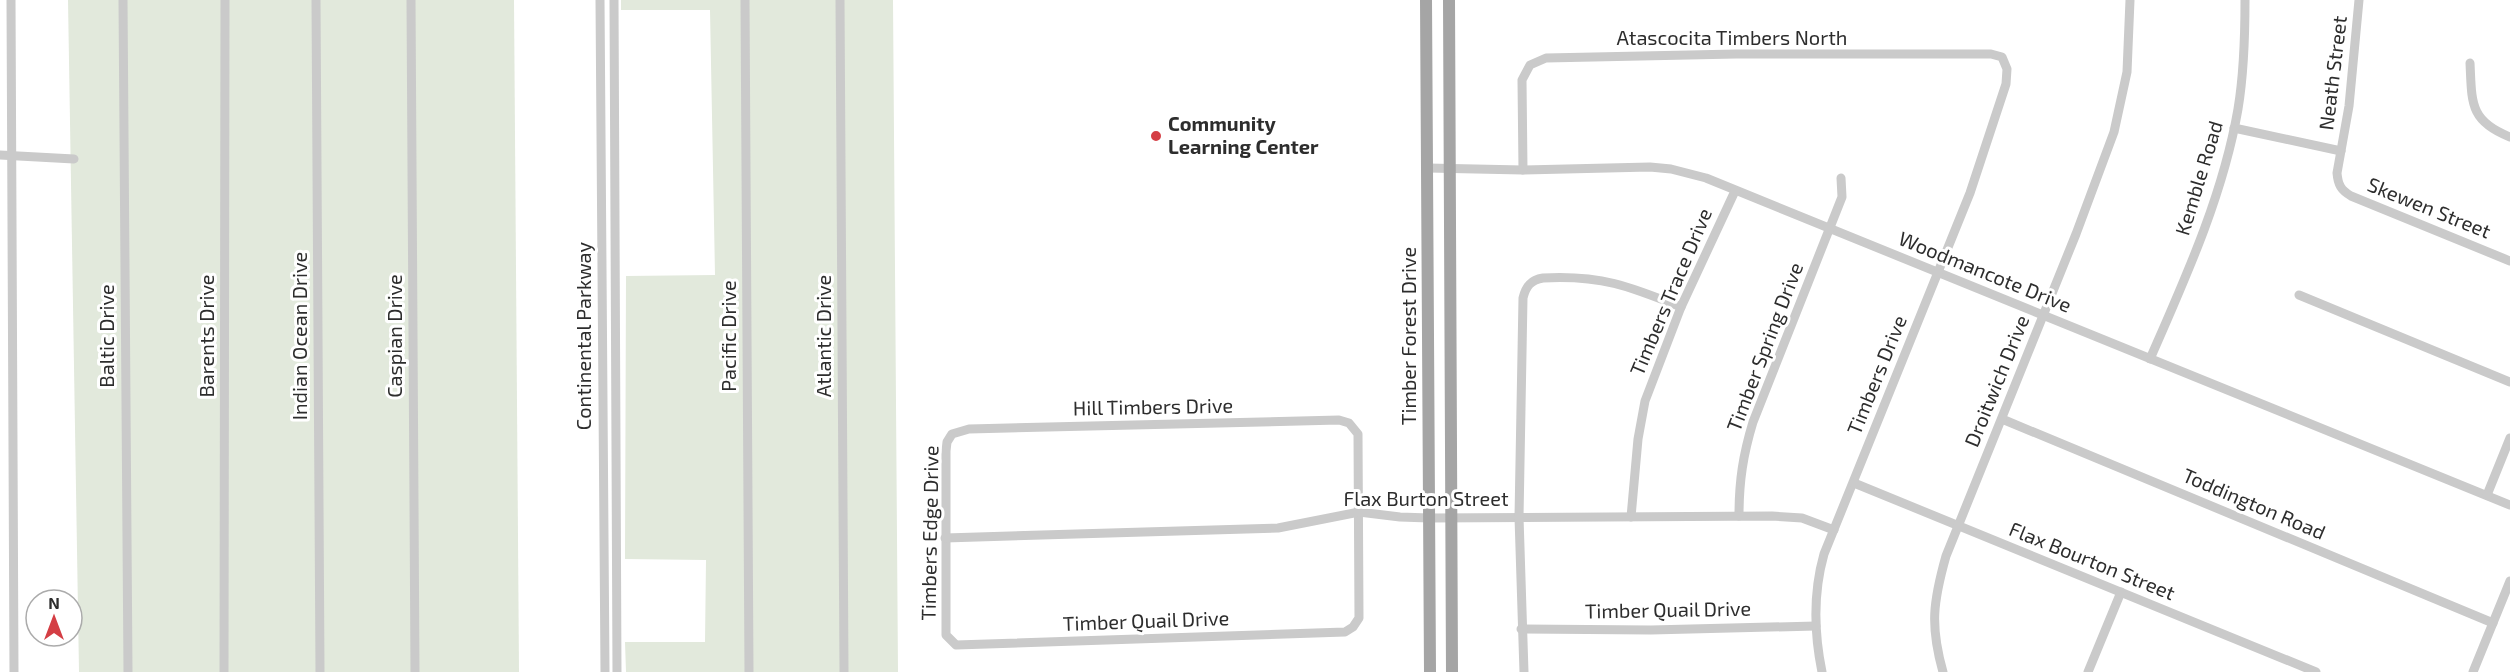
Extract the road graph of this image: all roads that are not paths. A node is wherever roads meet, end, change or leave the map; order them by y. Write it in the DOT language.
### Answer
graph roads {
  1 [pos="11,0"];
  2 [pos="123,0"];
  3 [pos="225,0"];
  4 [pos="316,0"];
  5 [pos="411,0"];
  6 [pos="600,0"];
  7 [pos="614,0"];
  8 [pos="745,0"];
  9 [pos="840,0"];
  10 [pos="1426,0"];
  11 [pos="1449,0"];
  12 [pos="2130,0"];
  13 [pos="2246,0"];
  14 [pos="2359,0"];
  15 [pos="2470,63"];
  16 [pos="2002,96"];
  17 [pos="2234,128"];
  18 [pos="2510,137"];
  19 [pos="2341,151"];
  20 [pos="0,155"];
  21 [pos="12,156"];
  22 [pos="74,159"];
  23 [pos="1428,168"];
  24 [pos="1450,168"];
  25 [pos="1523,170"];
  26 [pos="1841,178"];
  27 [pos="1735,190"];
  28 [pos="1831,229"];
  29 [pos="2510,261"];
  30 [pos="1938,272"];
  31 [pos="2299,295"];
  32 [pos="1681,307"];
  33 [pos="2043,314"];
  34 [pos="1451,351"];
  35 [pos="1428,352"];
  36 [pos="2150,359"];
  37 [pos="2510,381"];
  38 [pos="2002,419"];
  39 [pos="952,434"];
  40 [pos="2510,438"];
  41 [pos="1854,483"];
  42 [pos="2487,495"];
  43 [pos="2510,505"];
  44 [pos="1359,512"];
  45 [pos="1739,516"];
  46 [pos="1519,517"];
  47 [pos="1631,517"];
  48 [pos="1429,518"];
  49 [pos="1451,518"];
  50 [pos="1958,525"];
  51 [pos="1834,530"];
  52 [pos="945,538"];
  53 [pos="2510,581"];
  54 [pos="2121,592"];
  55 [pos="2493,622"];
  56 [pos="1816,626"];
  57 [pos="1521,629"];
  58 [pos="946,633"];
  59 [pos="14,672"];
  60 [pos="128,672"];
  61 [pos="224,672"];
  62 [pos="320,672"];
  63 [pos="415,672"];
  64 [pos="604,672"];
  65 [pos="617,672"];
  66 [pos="748,672"];
  67 [pos="844,672"];
  68 [pos="1430,672"];
  69 [pos="1452,672"];
  70 [pos="1524,672"];
  71 [pos="1822,672"];
  72 [pos="1943,672"];
  73 [pos="2088,672"];
  74 [pos="2315,672"];
  75 [pos="2473,672"];
  1 -- 21 [label="street"];
  2 -- 60 [label="street, Baltic Drive"];
  3 -- 61 [label="street, Barents Drive"];
  4 -- 62 [label="street, Indian Ocean Drive"];
  5 -- 63 [label="street, Caspian Drive"];
  6 -- 64 [label="street, Continental Parkway"];
  7 -- 65 [label="street, Continental Parkway"];
  8 -- 66 [label="street, Pacific Drive"];
  9 -- 67 [label="street, Atlantic Drive"];
  10 -- 23 [label="main road, Timber Forest Drive"];
  11 -- 24 [label="main road"];
  12 -- 33 [label="street, Droitwich Drive"];
  13 -- 17 [label="street, Kemble Road"];
  14 -- 19 [label="street, Neath Street"];
  15 -- 18 [label="street"];
  16 -- 25 [label="street, Atascocita Timbers North"];
  16 -- 30 [label="street, Timbers Drive"];
  17 -- 19 [label="street"];
  17 -- 36 [label="street, Kemble Road"];
  19 -- 29 [label="street, Skewen Street"];
  20 -- 21 [label="street"];
  21 -- 22 [label="street"];
  21 -- 59 [label="street"];
  23 -- 24 [label="street, Woodmancote Drive"];
  23 -- 35 [label="main road, Timber Forest Drive"];
  24 -- 25 [label="street, Woodmancote Drive"];
  24 -- 34 [label="main road"];
  25 -- 27 [label="street, Woodmancote Drive"];
  26 -- 28 [label="street, Timber Spring Drive"];
  27 -- 28 [label="street, Woodmancote Drive"];
  27 -- 32 [label="street, Timbers Trace Drive"];
  28 -- 30 [label="street, Woodmancote Drive"];
  28 -- 45 [label="street, Timber Spring Drive"];
  30 -- 33 [label="street, Woodmancote Drive"];
  30 -- 41 [label="street, Timbers Drive"];
  31 -- 37 [label="street"];
  32 -- 46 [label="street"];
  32 -- 47 [label="street, Timbers Trace Drive"];
  33 -- 36 [label="street, Woodmancote Drive"];
  33 -- 38 [label="street, Droitwich Drive"];
  34 -- 35 [label="main road"];
  34 -- 49 [label="main road"];
  35 -- 48 [label="main road, Timber Forest Drive"];
  36 -- 42 [label="street, Woodmancote Drive"];
  38 -- 50 [label="street, Droitwich Drive"];
  38 -- 55 [label="street, Toddington Road"];
  39 -- 44 [label="street, Hill Timbers Drive"];
  39 -- 52 [label="street, Timbers Edge Drive"];
  40 -- 42 [label="street"];
  41 -- 50 [label="street, Flax Bourton Street"];
  41 -- 51 [label="street, Timbers Drive"];
  42 -- 43 [label="street, Woodmancote Drive"];
  44 -- 48 [label="street, Flax Burton Street"];
  44 -- 52 [label="street, Flax Burton Street"];
  44 -- 58 [label="street, Timber Quail Drive"];
  45 -- 47 [label="street, Flax Burton Street"];
  45 -- 51 [label="street, Flax Burton Street"];
  46 -- 47 [label="street, Flax Burton Street"];
  46 -- 49 [label="street, Flax Burton Street"];
  46 -- 57 [label="street"];
  48 -- 49 [label="street, Flax Burton Street"];
  48 -- 68 [label="main road, Timber Forest Drive"];
  49 -- 69 [label="main road"];
  50 -- 54 [label="street, Flax Bourton Street"];
  50 -- 72 [label="street, Droitwich Drive"];
  51 -- 56 [label="street, Timbers Drive"];
  52 -- 58 [label="street, Timbers Edge Drive"];
  53 -- 55 [label="street"];
  54 -- 73 [label="street"];
  54 -- 74 [label="street, Flax Bourton Street"];
  55 -- 75 [label="street"];
  56 -- 57 [label="street, Timber Quail Drive"];
  56 -- 71 [label="street, Timbers Drive"];
  57 -- 70 [label="street"];
}
